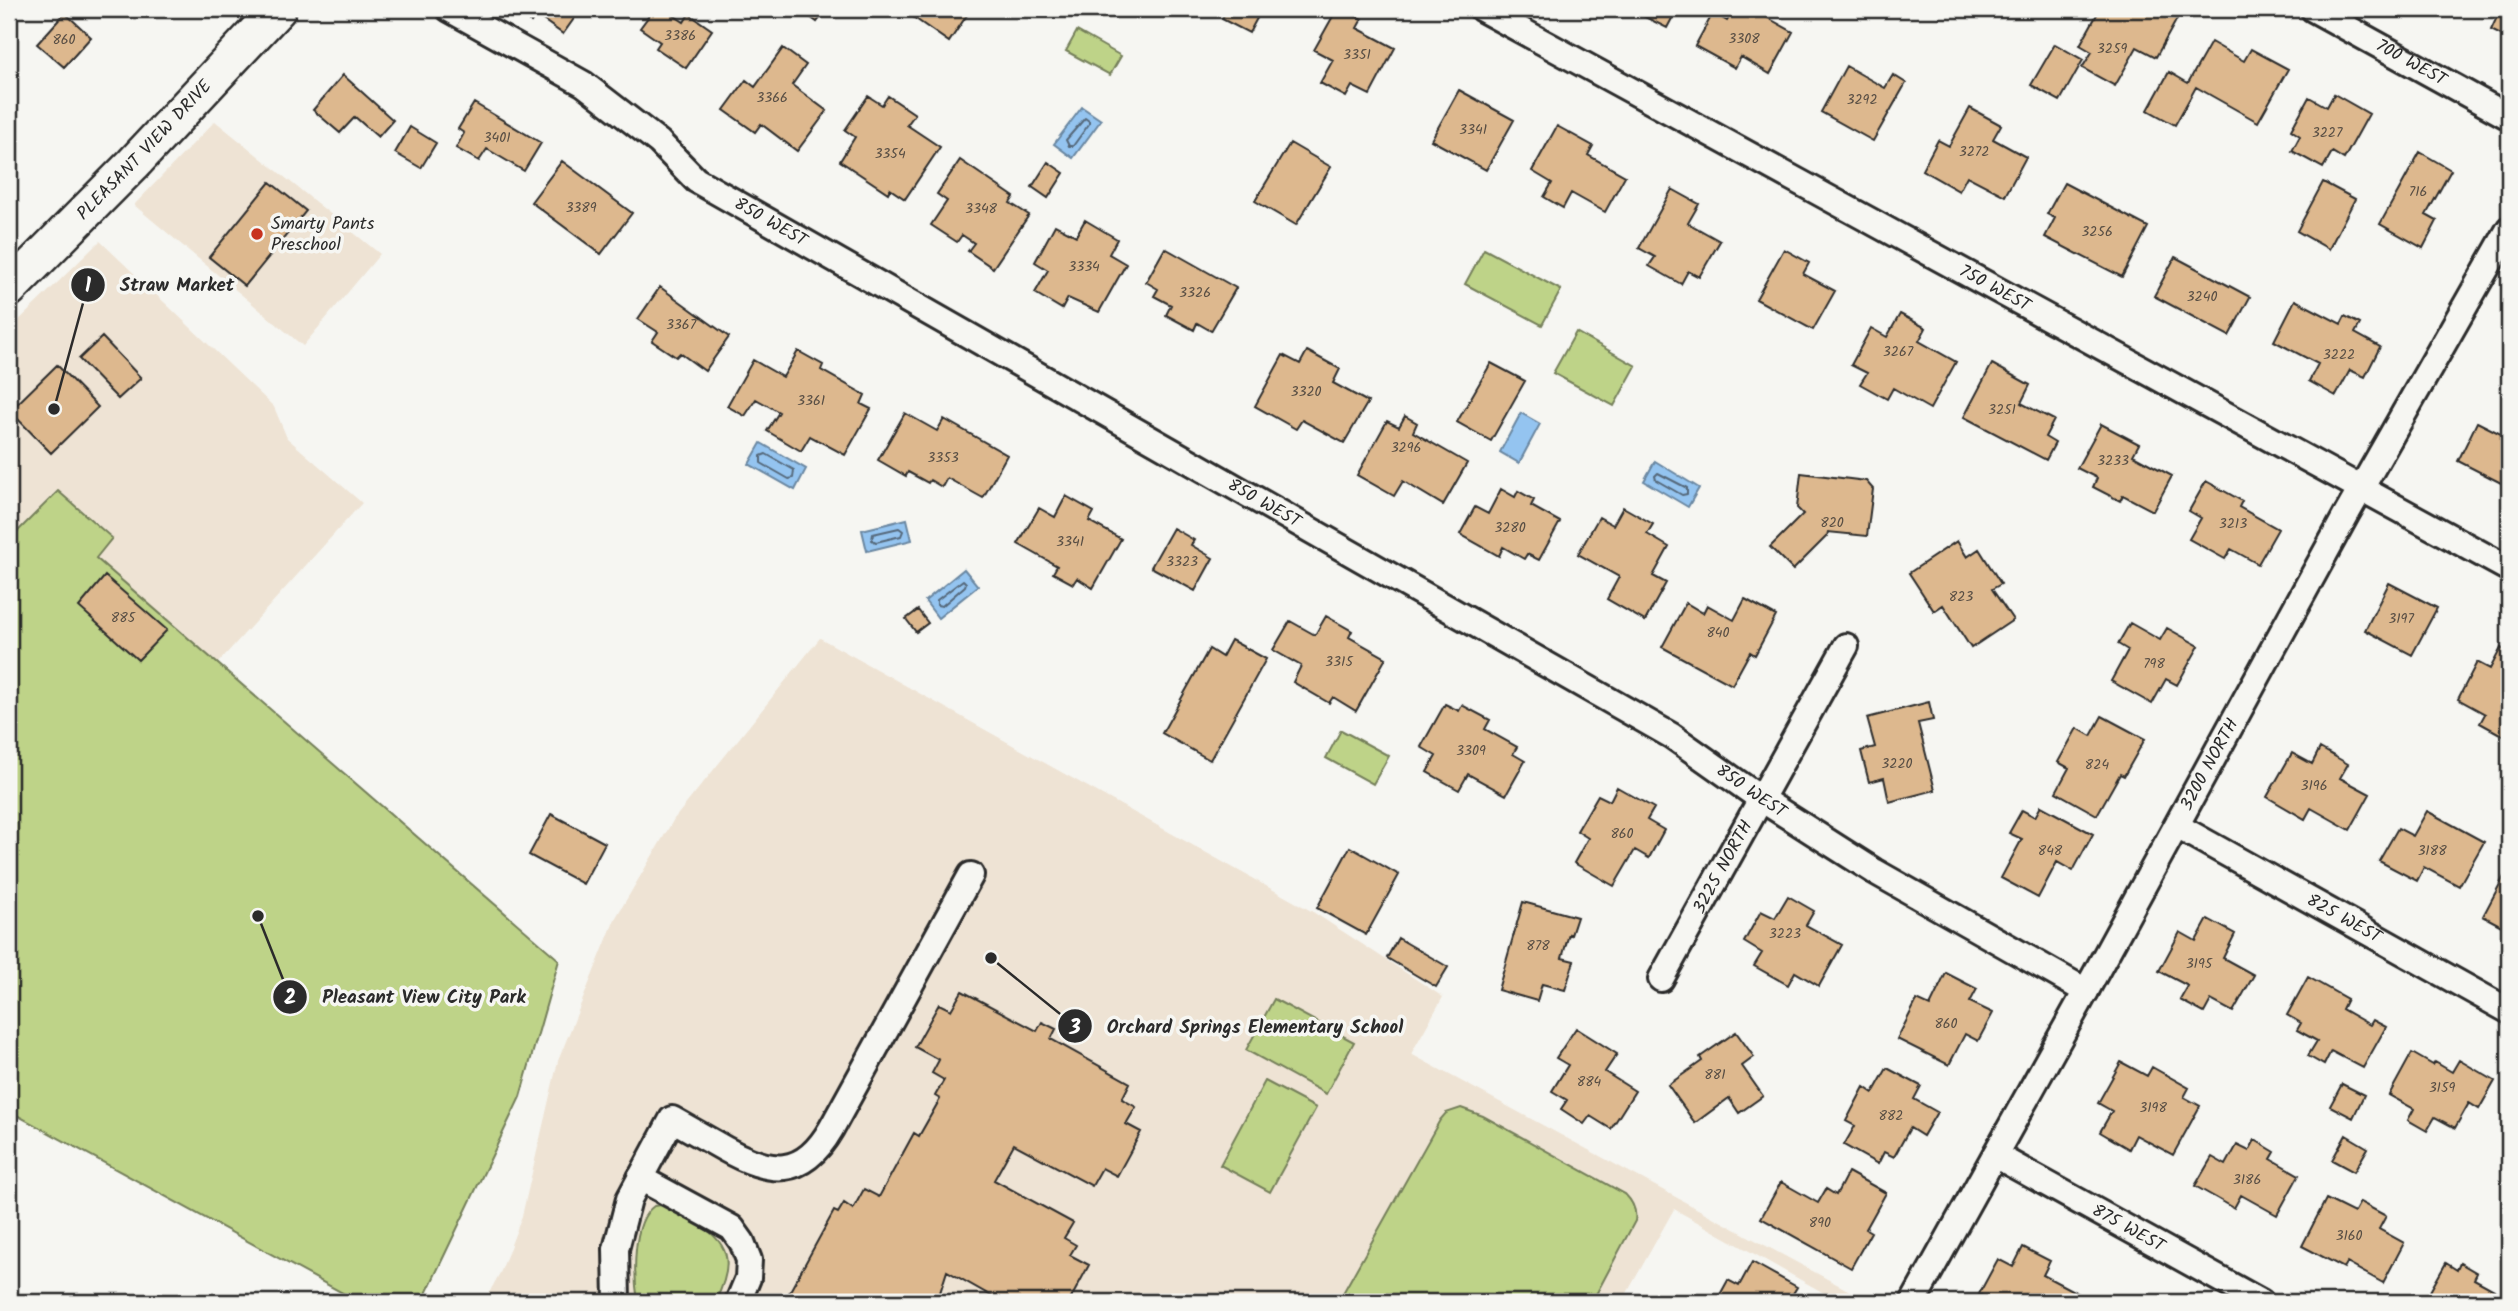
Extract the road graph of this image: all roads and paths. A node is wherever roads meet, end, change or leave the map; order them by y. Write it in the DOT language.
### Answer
graph roads {
  1 [pos="278,9"];
  2 [pos="449,9"];
  3 [pos="1482,9"];
  4 [pos="2313,9"];
  5 [pos="2509,117"];
  6 [pos="2509,229"];
  7 [pos="9,289"];
  8 [pos="2361,488"];
  9 [pos="2509,569"];
  10 [pos="1846,646"];
  11 [pos="1761,799"];
  12 [pos="2177,826"];
  13 [pos="971,875"];
  14 [pos="1661,979"];
  15 [pos="2086,991"];
  16 [pos="2509,1011"];
  17 [pos="1995,1155"];
  18 [pos="640,1178"];
  19 [pos="617,1302"];
  20 [pos="738,1302"];
  21 [pos="1913,1302"];
  22 [pos="2260,1302"];
  1 -- 7 [label="main road, PLEASANT VIEW DRIVE"];
  2 -- 11 [label="street, 850 WEST"];
  3 -- 8 [label="street, 750 WEST"];
  4 -- 5 [label="street, 700 WEST"];
  6 -- 8 [label="street, 3200 NORTH"];
  8 -- 9 [label="street, 750 WEST"];
  8 -- 12 [label="street, 3200 NORTH"];
  10 -- 11 [label="street, 3225 NORTH"];
  11 -- 14 [label="street, 3225 NORTH"];
  11 -- 15 [label="street, 850 WEST"];
  12 -- 15 [label="street, 3200 NORTH"];
  12 -- 16 [label="street, 825 WEST"];
  13 -- 18 [label="street"];
  15 -- 17 [label="street, 3200 NORTH"];
  17 -- 21 [label="street, 3200 NORTH"];
  17 -- 22 [label="street, 875 WEST"];
  18 -- 19 [label="street"];
  18 -- 20 [label="street"];
}
